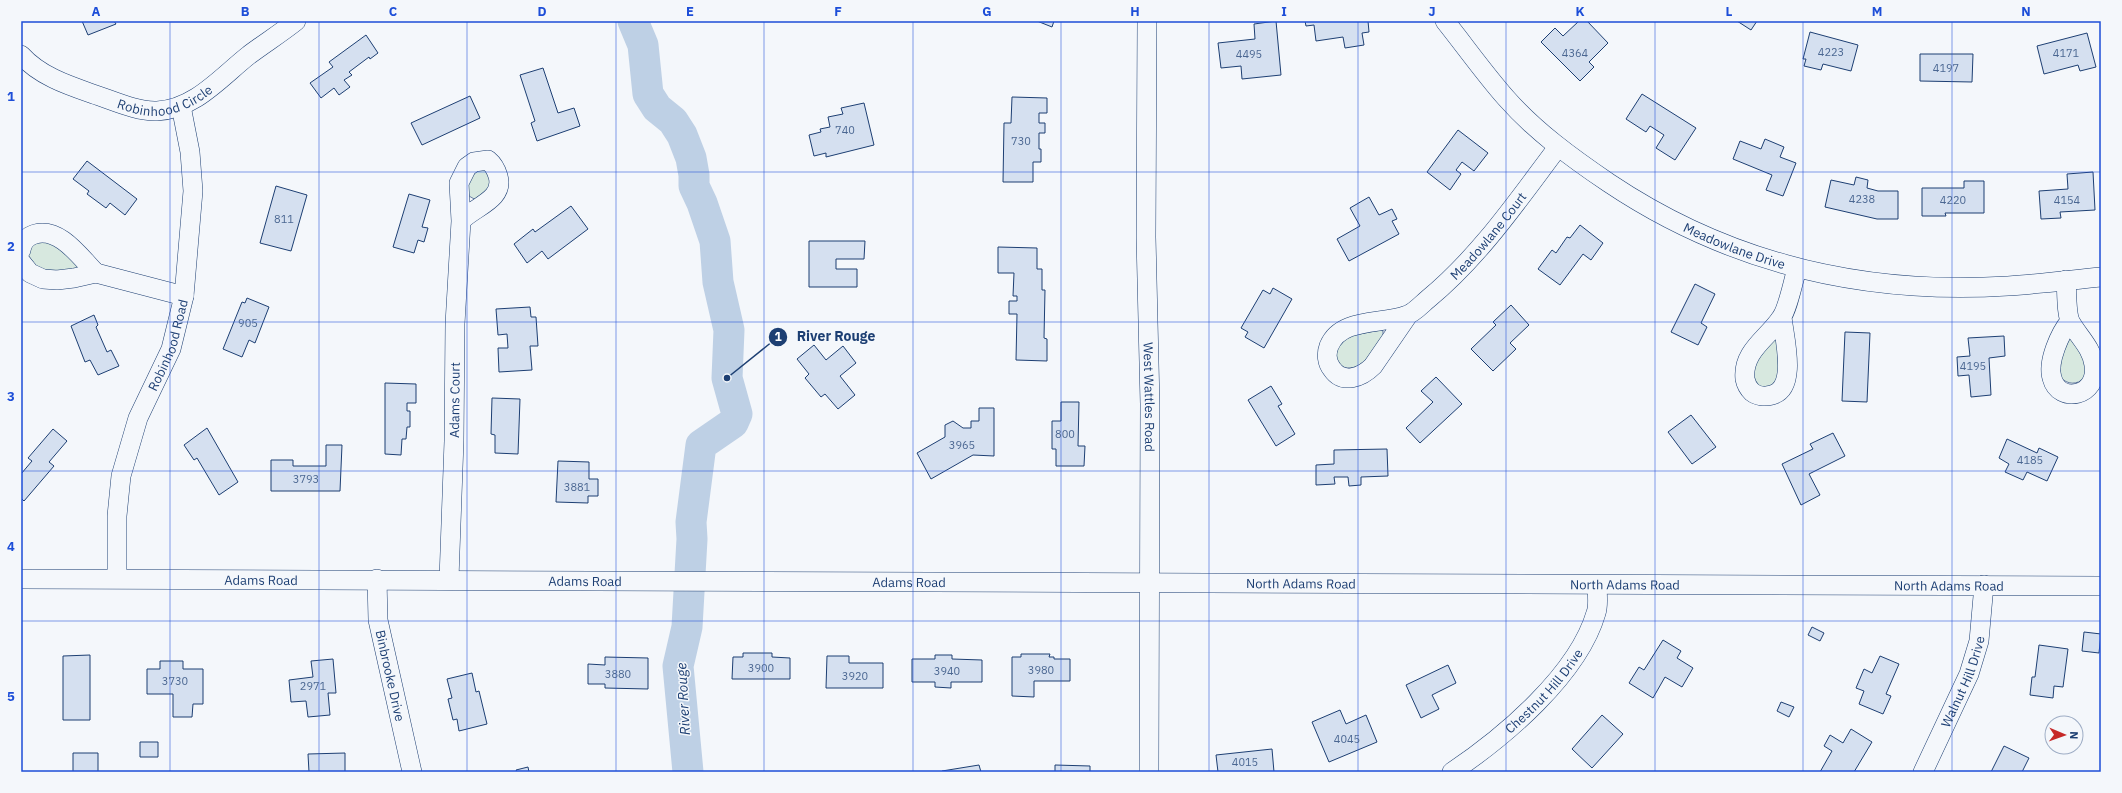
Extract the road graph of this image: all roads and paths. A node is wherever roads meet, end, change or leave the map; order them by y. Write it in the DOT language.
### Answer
graph roads {
  1 [pos="296,21"];
  2 [pos="1147,21"];
  3 [pos="1445,21"];
  4 [pos="21,55"];
  5 [pos="181,106"];
  6 [pos="1558,147"];
  7 [pos="461,221"];
  8 [pos="21,250"];
  9 [pos="21,262"];
  10 [pos="1797,269"];
  11 [pos="96,273"];
  12 [pos="2101,276"];
  13 [pos="2066,280"];
  14 [pos="184,296"];
  15 [pos="1408,315"];
  16 [pos="1782,318"];
  17 [pos="2070,321"];
  18 [pos="117,578"];
  19 [pos="21,579"];
  20 [pos="377,579"];
  21 [pos="449,579"];
  22 [pos="1150,583"];
  23 [pos="1597,585"];
  24 [pos="1984,585"];
  25 [pos="2101,586"];
  26 [pos="412,772"];
  27 [pos="1149,772"];
  28 [pos="1452,772"];
  29 [pos="1923,772"];
  1 -- 5 [label="street, Robinhood Circle"];
  2 -- 22 [label="street, West Wattles Road"];
  3 -- 6 [label="street, Meadowlane Drive"];
  4 -- 5 [label="street, Robinhood Circle"];
  5 -- 14 [label="street, Robinhood Road"];
  6 -- 10 [label="street, Meadowlane Drive"];
  6 -- 15 [label="street, Meadowlane Court"];
  7 -- 21 [label="street, Adams Court"];
  8 -- 11 [label="street"];
  9 -- 11 [label="street"];
  10 -- 13 [label="street, Meadowlane Drive"];
  10 -- 16 [label="street"];
  11 -- 14 [label="street"];
  12 -- 13 [label="street, Meadowlane Drive"];
  13 -- 17 [label="street"];
  14 -- 18 [label="street, Robinhood Road"];
  18 -- 19 [label="street, Adams Road"];
  18 -- 20 [label="street, Adams Road"];
  20 -- 21 [label="street, Adams Road"];
  20 -- 26 [label="street, Binbrooke Drive"];
  21 -- 22 [label="street, Adams Road"];
  22 -- 23 [label="street, North Adams Road"];
  22 -- 27 [label="street, West Wattles Road"];
  23 -- 24 [label="street, North Adams Road"];
  23 -- 28 [label="street, Chestnut Hill Drive"];
  24 -- 25 [label="street, North Adams Road"];
  24 -- 29 [label="street, Walnut Hill Drive"];
}
